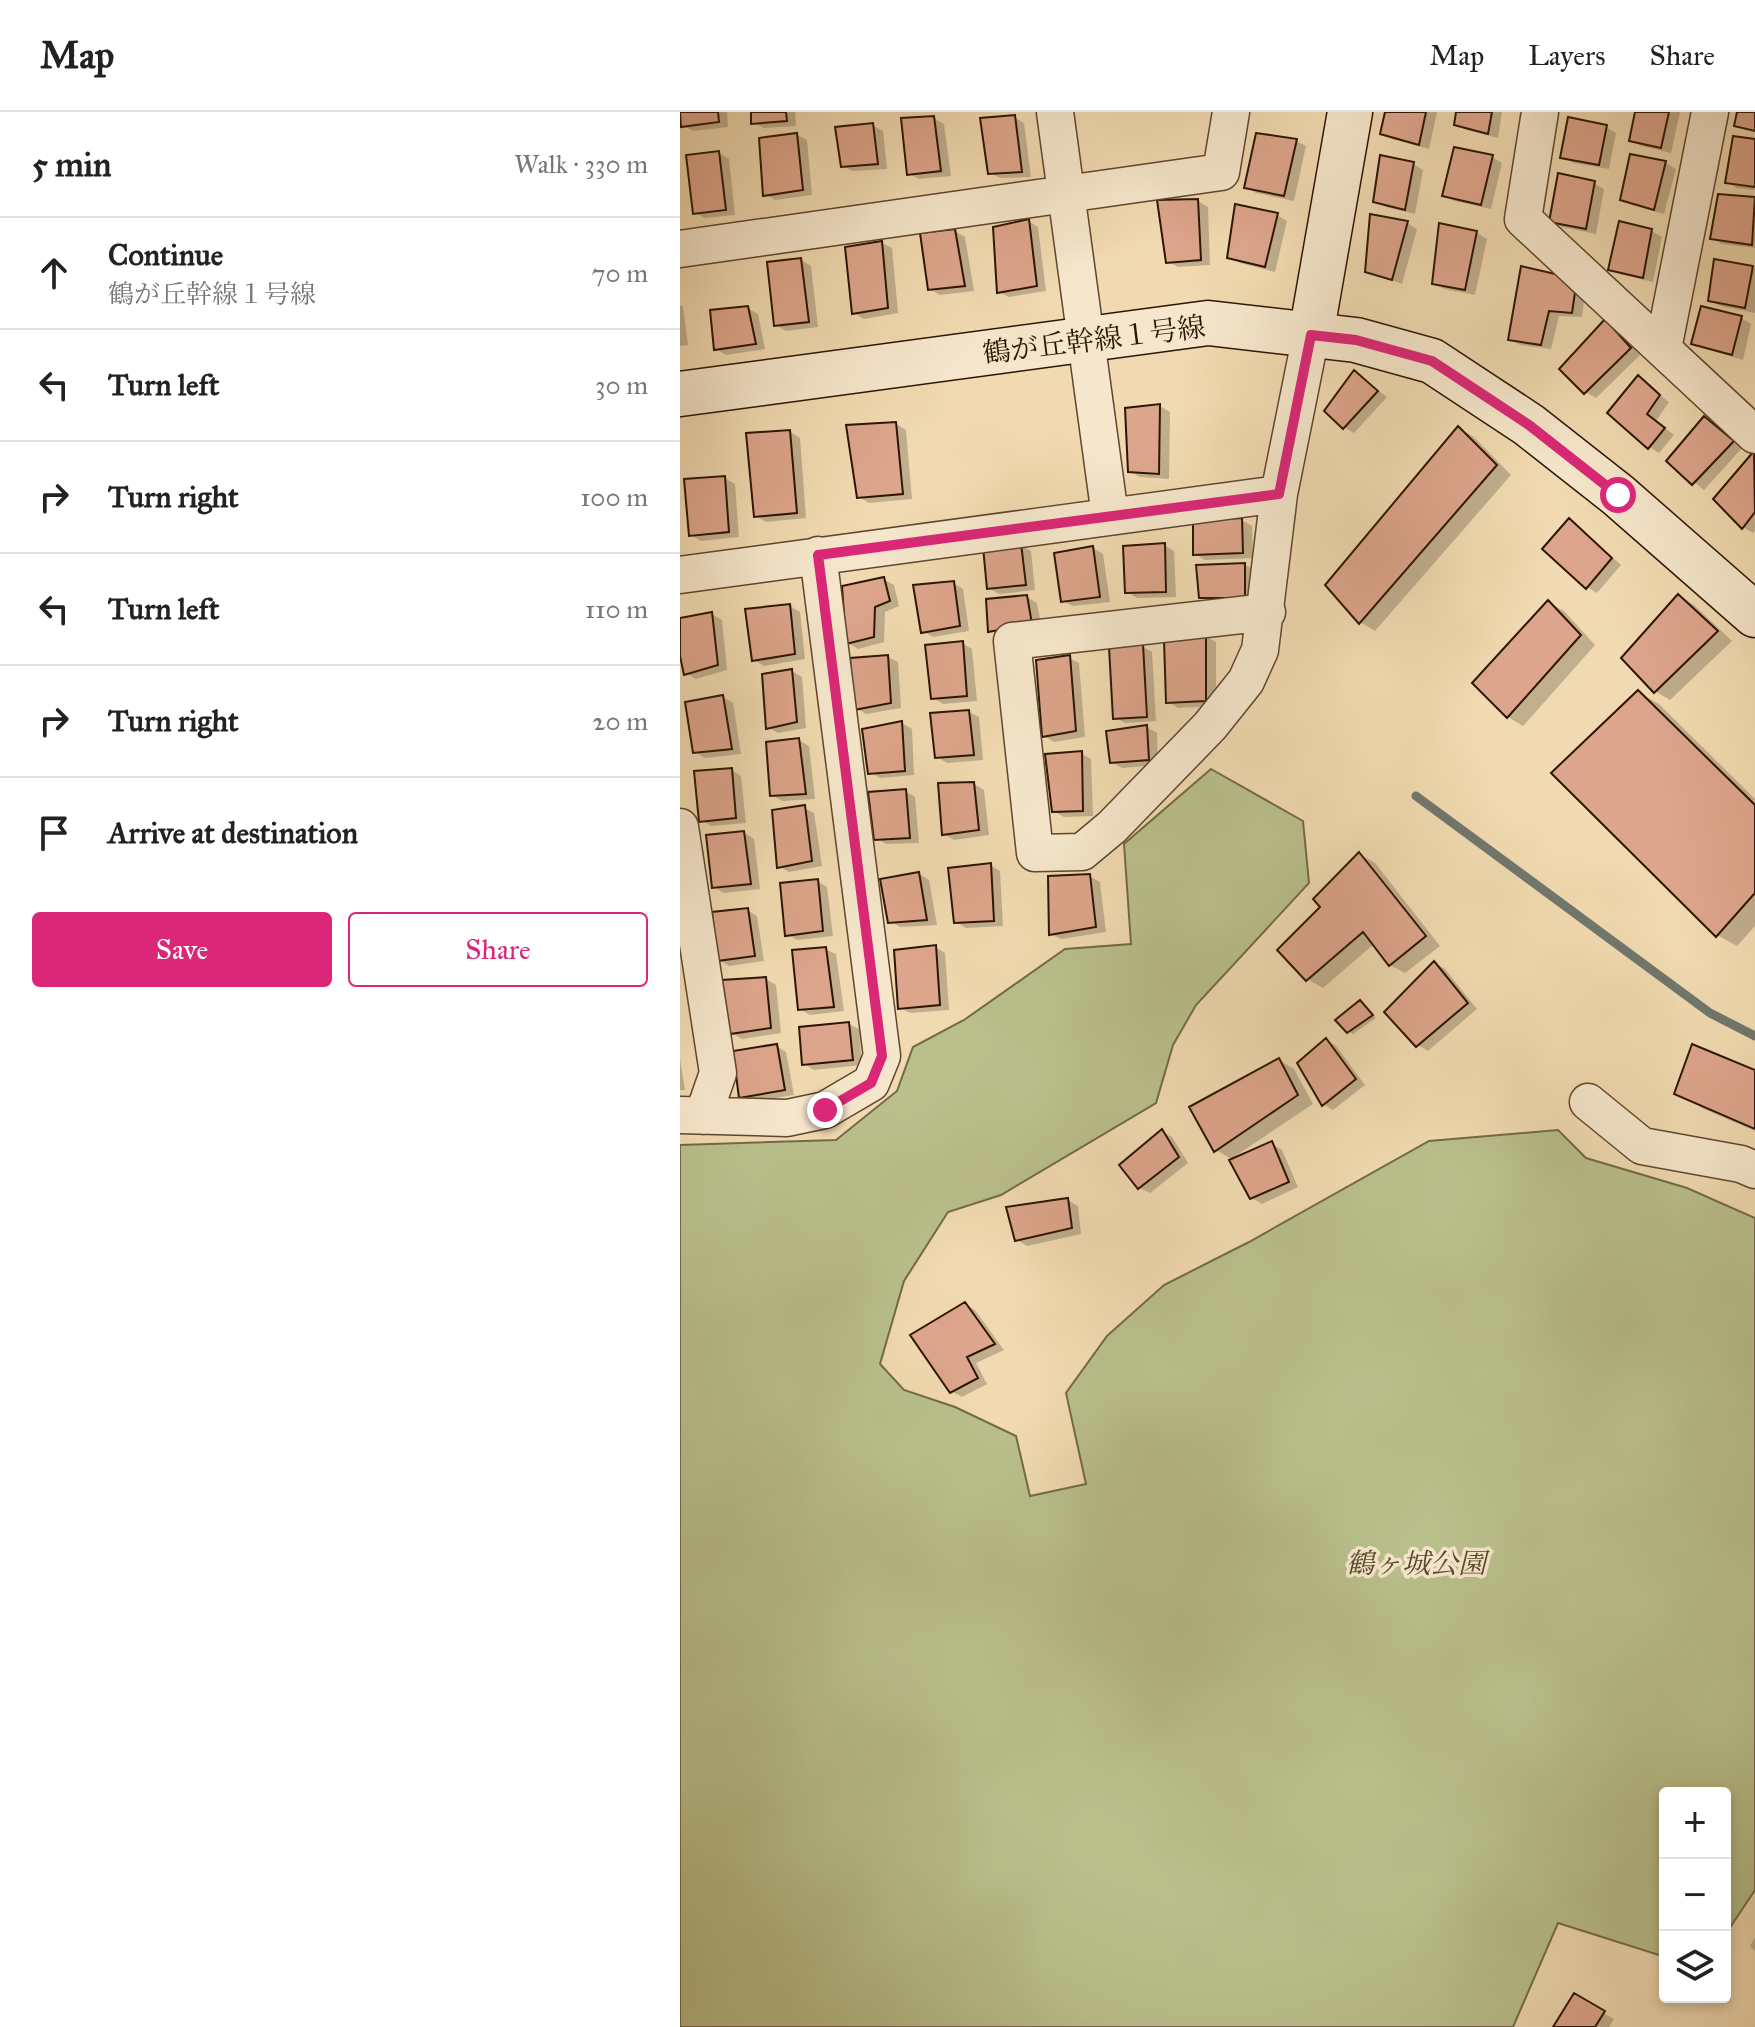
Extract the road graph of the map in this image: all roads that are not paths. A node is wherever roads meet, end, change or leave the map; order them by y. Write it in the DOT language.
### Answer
graph roads {
  1 [pos="1055,112"];
  2 [pos="1231,112"];
  3 [pos="1350,112"];
  4 [pos="1540,112"];
  5 [pos="1710,112"];
  6 [pos="1066,193"];
  7 [pos="680,249"];
  8 [pos="1311,335"];
  9 [pos="1087,339"];
  10 [pos="1663,349"];
  11 [pos="680,394"];
  12 [pos="1755,435"];
  13 [pos="1279,494"];
  14 [pos="1110,516"];
  15 [pos="818,555"];
  16 [pos="680,575"];
  17 [pos="1267,612"];
  18 [pos="1755,615"];
  19 [pos="680,827"];
  20 [pos="1588,1102"];
  21 [pos="692,1116"];
  22 [pos="1755,1170"];
  1 -- 6 [label="street"];
  2 -- 6 [label="street"];
  3 -- 8 [label="street"];
  4 -- 10 [label="street"];
  5 -- 10 [label="street"];
  6 -- 7 [label="street"];
  6 -- 9 [label="street"];
  8 -- 9 [label="street, 鶴が丘幹線１号線"];
  8 -- 13 [label="street"];
  8 -- 18 [label="street, 鶴が丘幹線１号線"];
  9 -- 11 [label="street, 鶴が丘幹線１号線"];
  9 -- 14 [label="street"];
  10 -- 12 [label="street"];
  13 -- 14 [label="street"];
  13 -- 17 [label="street"];
  14 -- 15 [label="street"];
  15 -- 16 [label="street"];
  15 -- 21 [label="street"];
  17 -- 17 [label="street"];
  19 -- 21 [label="street"];
  20 -- 22 [label="street"];
}
